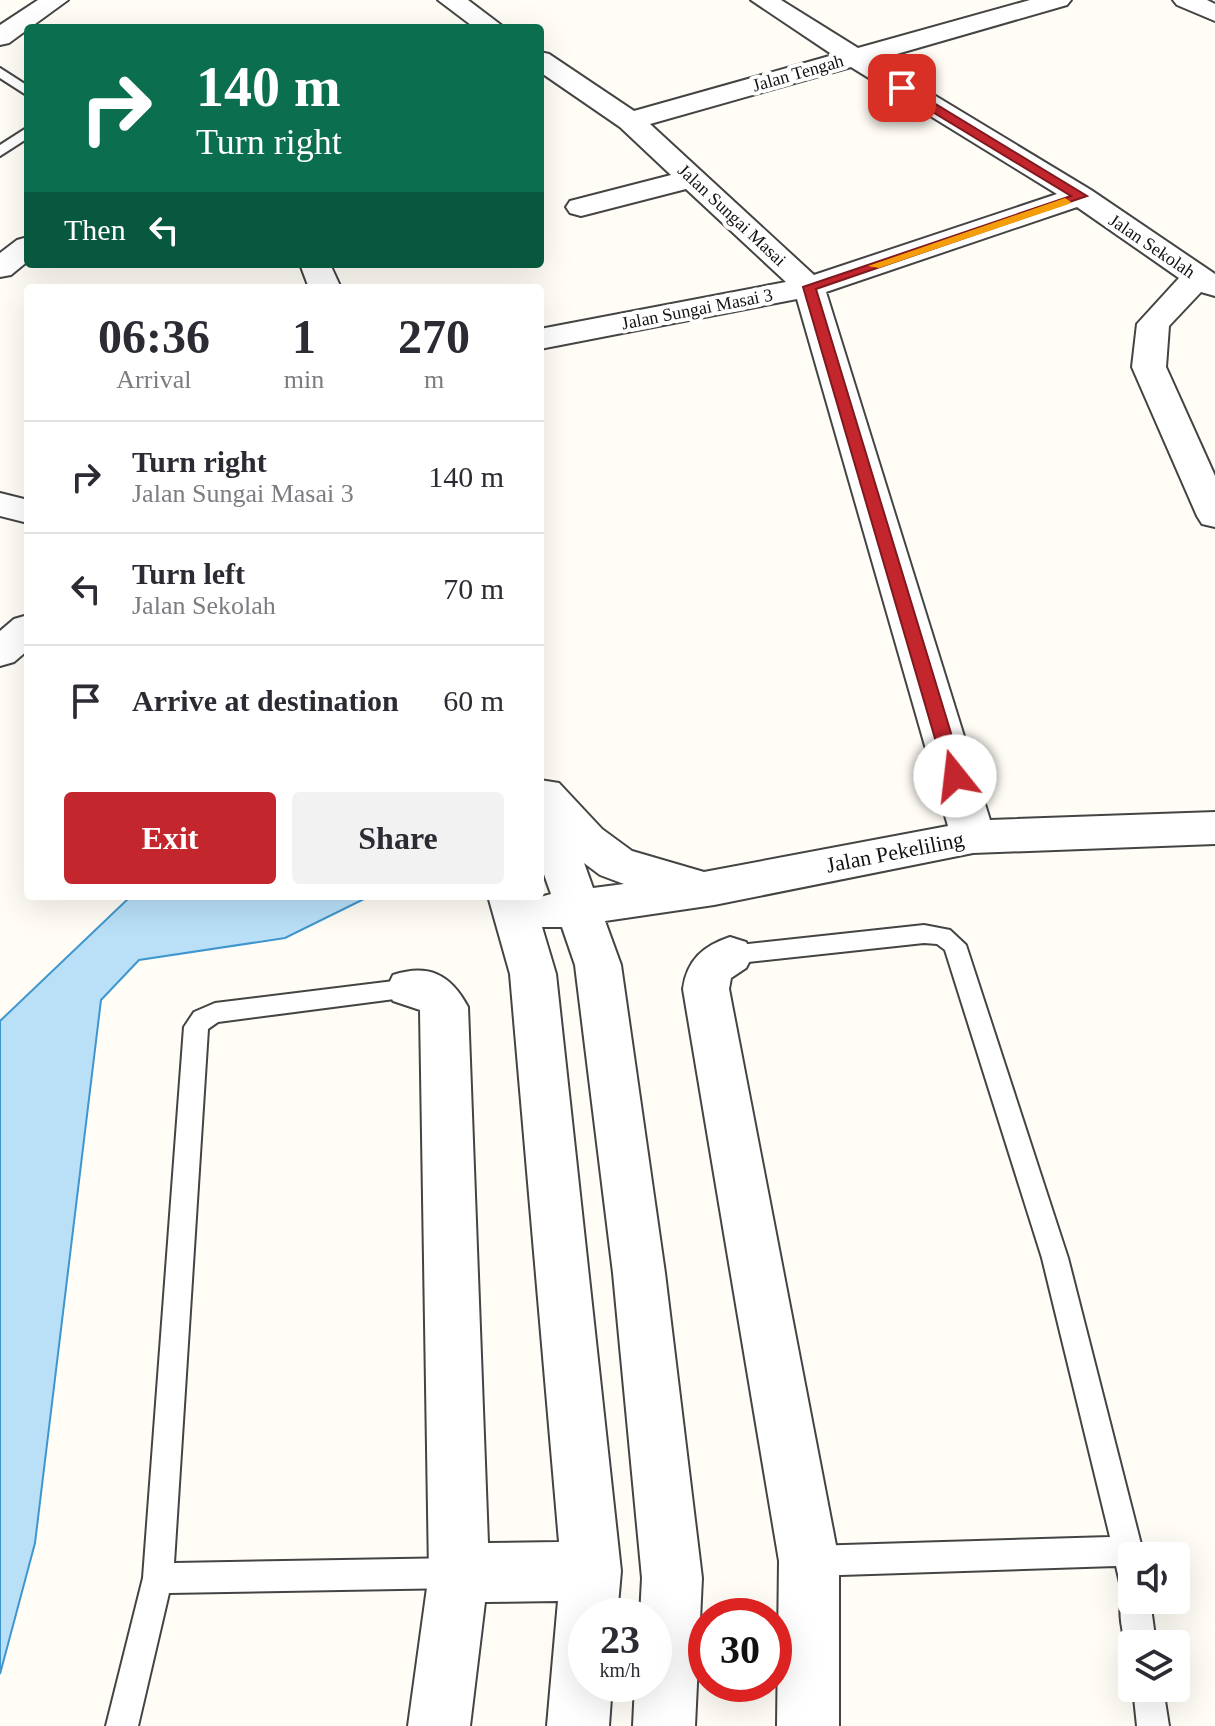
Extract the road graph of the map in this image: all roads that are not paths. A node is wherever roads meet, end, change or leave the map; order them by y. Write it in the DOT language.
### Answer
graph roads {
  1 [pos="55,0"];
  2 [pos="451,0"];
  3 [pos="764,0"];
  4 [pos="1058,0"];
  5 [pos="1186,0"];
  6 [pos="0,13"];
  7 [pos="1215,13"];
  8 [pos="35,24"];
  9 [pos="486,24"];
  10 [pos="24,28"];
  11 [pos="0,37"];
  12 [pos="851,57"];
  13 [pos="544,63"];
  14 [pos="0,72"];
  15 [pos="24,89"];
  16 [pos="630,121"];
  17 [pos="24,134"];
  18 [pos="0,152"];
  19 [pos="693,178"];
  20 [pos="1081,196"];
  21 [pos="581,207"];
  22 [pos="24,249"];
  23 [pos="0,268"];
  24 [pos="1206,282"];
  25 [pos="809,287"];
  26 [pos="544,338"];
  27 [pos="0,504"];
  28 [pos="24,511"];
  29 [pos="1215,516"];
  30 [pos="24,632"];
  31 [pos="0,653"];
  32 [pos="544,794"];
  33 [pos="544,812"];
  34 [pos="1215,828"];
  35 [pos="973,837"];
  36 [pos="714,888"];
  37 [pos="513,906"];
  38 [pos="578,909"];
  39 [pos="730,955"];
  40 [pos="410,988"];
  41 [pos="1125,1542"];
  42 [pos="809,1561"];
  43 [pos="1118,1563"];
  44 [pos="459,1573"];
  45 [pos="158,1578"];
  46 [pos="587,1598"];
  47 [pos="568,1600"];
  48 [pos="580,1702"];
  49 [pos="1150,1702"];
  50 [pos="122,1726"];
  51 [pos="439,1726"];
  52 [pos="578,1726"];
  53 [pos="664,1726"];
  54 [pos="808,1726"];
  55 [pos="1153,1726"];
  1 -- 8 [label="street"];
  2 -- 9 [label="street"];
  3 -- 12 [label="street, Jalan Sekolah"];
  4 -- 12 [label="street, Jalan Tengah"];
  5 -- 7 [label="street"];
  6 -- 8 [label="street"];
  10 -- 11 [label="street"];
  12 -- 16 [label="street, Jalan Tengah"];
  12 -- 20 [label="street, Jalan Sekolah"];
  13 -- 16 [label="street, Jalan Sungai Masai"];
  14 -- 15 [label="lane"];
  16 -- 19 [label="street, Jalan Sungai Masai"];
  17 -- 18 [label="lane"];
  19 -- 21 [label="street"];
  19 -- 25 [label="street, Jalan Sungai Masai"];
  20 -- 24 [label="street, Jalan Sekolah"];
  20 -- 25 [label="street, Jalan Sungai Masai 3"];
  22 -- 23 [label="street"];
  24 -- 29 [label="street"];
  25 -- 26 [label="street, Jalan Sungai Masai 3"];
  25 -- 35 [label="street"];
  27 -- 28 [label="street"];
  30 -- 31 [label="street"];
  32 -- 36 [label="street"];
  33 -- 38 [label="street"];
  34 -- 35 [label="street, Jalan Pekeliling"];
  35 -- 36 [label="street, Jalan Pekeliling"];
  36 -- 38 [label="street, Jalan Pekeliling"];
  37 -- 38 [label="street, Jalan Pekeliling"];
  37 -- 46 [label="street"];
  38 -- 53 [label="street"];
  39 -- 41 [label="lane"];
  39 -- 42 [label="street"];
  40 -- 44 [label="street"];
  40 -- 45 [label="lane"];
  42 -- 43 [label="lane"];
  42 -- 54 [label="street"];
  44 -- 45 [label="lane"];
  44 -- 47 [label="street"];
  44 -- 51 [label="street"];
  45 -- 50 [label="lane"];
  48 -- 52 [label="street"];
  49 -- 55 [label="lane"];
}
